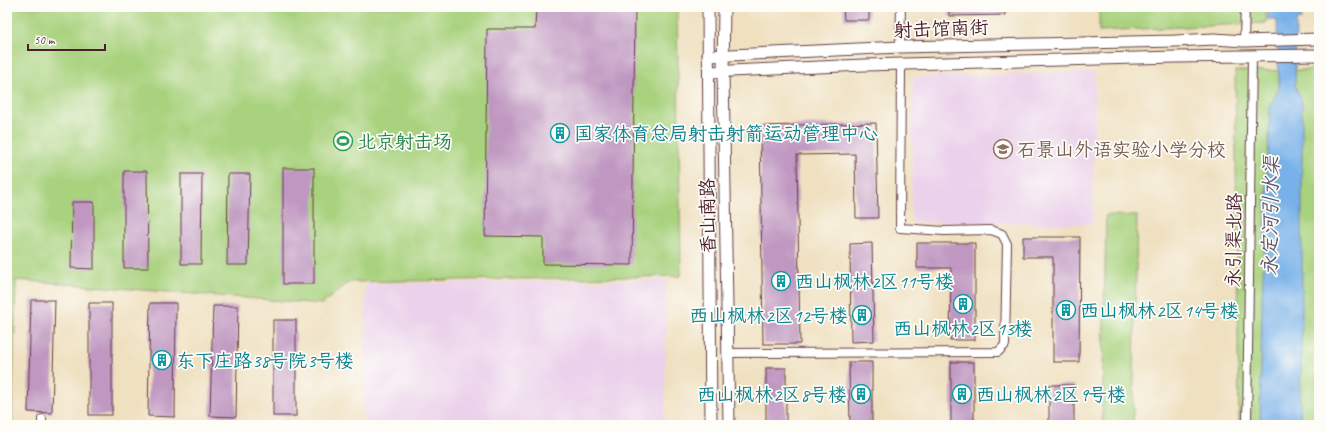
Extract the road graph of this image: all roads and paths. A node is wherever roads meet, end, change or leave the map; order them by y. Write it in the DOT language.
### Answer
graph roads {
  1 [pos="708,7"];
  2 [pos="724,7"];
  3 [pos="901,7"];
  4 [pos="1245,7"];
  5 [pos="1313,39"];
  6 [pos="1244,41"];
  7 [pos="900,47"];
  8 [pos="1319,55"];
  9 [pos="708,56"];
  10 [pos="724,56"];
  11 [pos="1252,56"];
  12 [pos="901,64"];
  13 [pos="723,71"];
  14 [pos="709,72"];
  15 [pos="727,352"];
  16 [pos="711,425"];
  17 [pos="729,425"];
  18 [pos="1247,425"];
  1 -- 9 [label="main road, 香山南路"];
  2 -- 10 [label="main road, 香山南路"];
  3 -- 7 [label="street"];
  4 -- 6 [label="street"];
  5 -- 6 [label="main road, 射击馆南街"];
  6 -- 7 [label="main road, 射击馆南街"];
  7 -- 10 [label="main road, 射击馆南街"];
  8 -- 11 [label="main road, 射击馆南街"];
  9 -- 10 [label="main road, 射击馆南街"];
  9 -- 14 [label="main road, 香山南路"];
  10 -- 13 [label="main road, 香山南路"];
  11 -- 12 [label="main road, 射击馆南街"];
  11 -- 18 [label="street, 永引渠北路"];
  12 -- 13 [label="main road, 射击馆南街"];
  12 -- 15 [label="street"];
  13 -- 14 [label="main road, 射击馆南街"];
  13 -- 15 [label="main road, 香山南路"];
  14 -- 16 [label="main road, 香山南路"];
  15 -- 17 [label="main road, 香山南路"];
}
